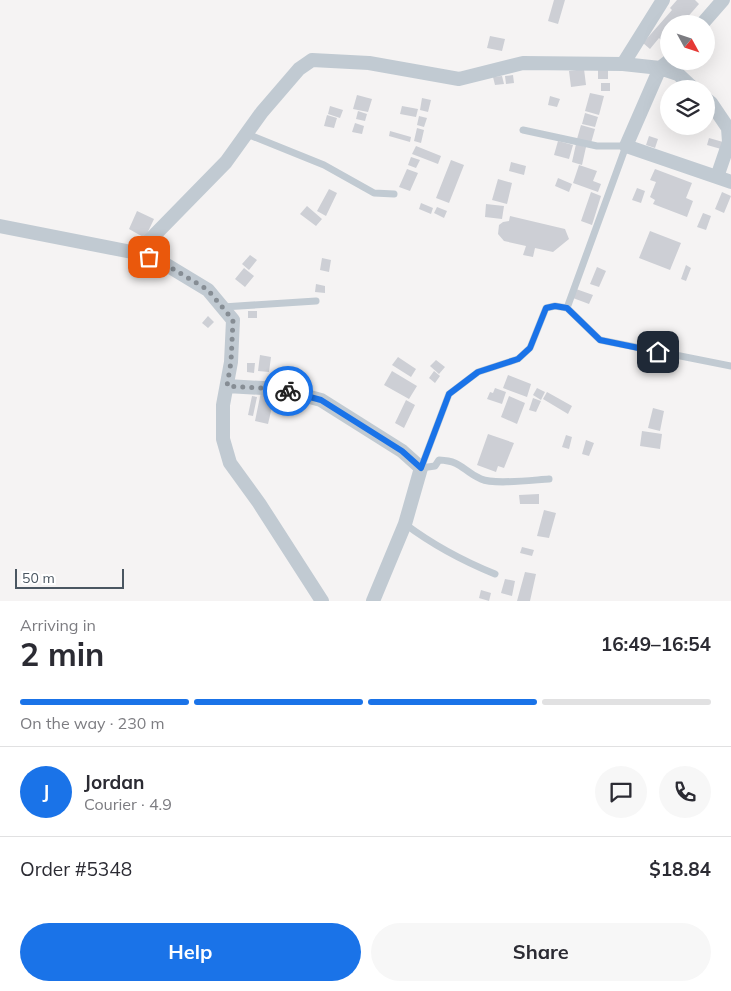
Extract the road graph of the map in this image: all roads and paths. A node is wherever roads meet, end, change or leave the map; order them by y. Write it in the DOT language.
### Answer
graph roads {
  1 [pos="663,0"];
  2 [pos="723,0"];
  3 [pos="710,15"];
  4 [pos="623,64"];
  5 [pos="660,65"];
  6 [pos="662,70"];
  7 [pos="672,70"];
  8 [pos="684,80"];
  9 [pos="715,109"];
  10 [pos="523,130"];
  11 [pos="247,134"];
  12 [pos="626,146"];
  13 [pos="717,177"];
  14 [pos="731,182"];
  15 [pos="394,194"];
  16 [pos="0,226"];
  17 [pos="137,252"];
  18 [pos="316,302"];
  19 [pos="222,307"];
  20 [pos="567,308"];
  21 [pos="731,366"];
  22 [pos="227,386"];
  23 [pos="421,468"];
  24 [pos="549,479"];
  25 [pos="405,524"];
  26 [pos="495,574"];
  27 [pos="322,601"];
  28 [pos="373,601"];
  1 -- 4 [label="street"];
  2 -- 3 [label="street"];
  4 -- 5 [label="street"];
  4 -- 11 [label="street"];
  6 -- 12 [label="street"];
  7 -- 8 [label="street"];
  9 -- 13 [label="street"];
  10 -- 12 [label="lane"];
  11 -- 15 [label="lane"];
  11 -- 17 [label="street"];
  12 -- 13 [label="street"];
  12 -- 20 [label="lane"];
  13 -- 14 [label="street"];
  16 -- 17 [label="street"];
  17 -- 19 [label="street"];
  18 -- 19 [label="lane"];
  19 -- 22 [label="street"];
  20 -- 21 [label="lane"];
  20 -- 23 [label="lane"];
  22 -- 23 [label="street"];
  22 -- 27 [label="street"];
  23 -- 24 [label="lane"];
  23 -- 25 [label="street"];
  25 -- 26 [label="lane"];
  25 -- 28 [label="street"];
}
